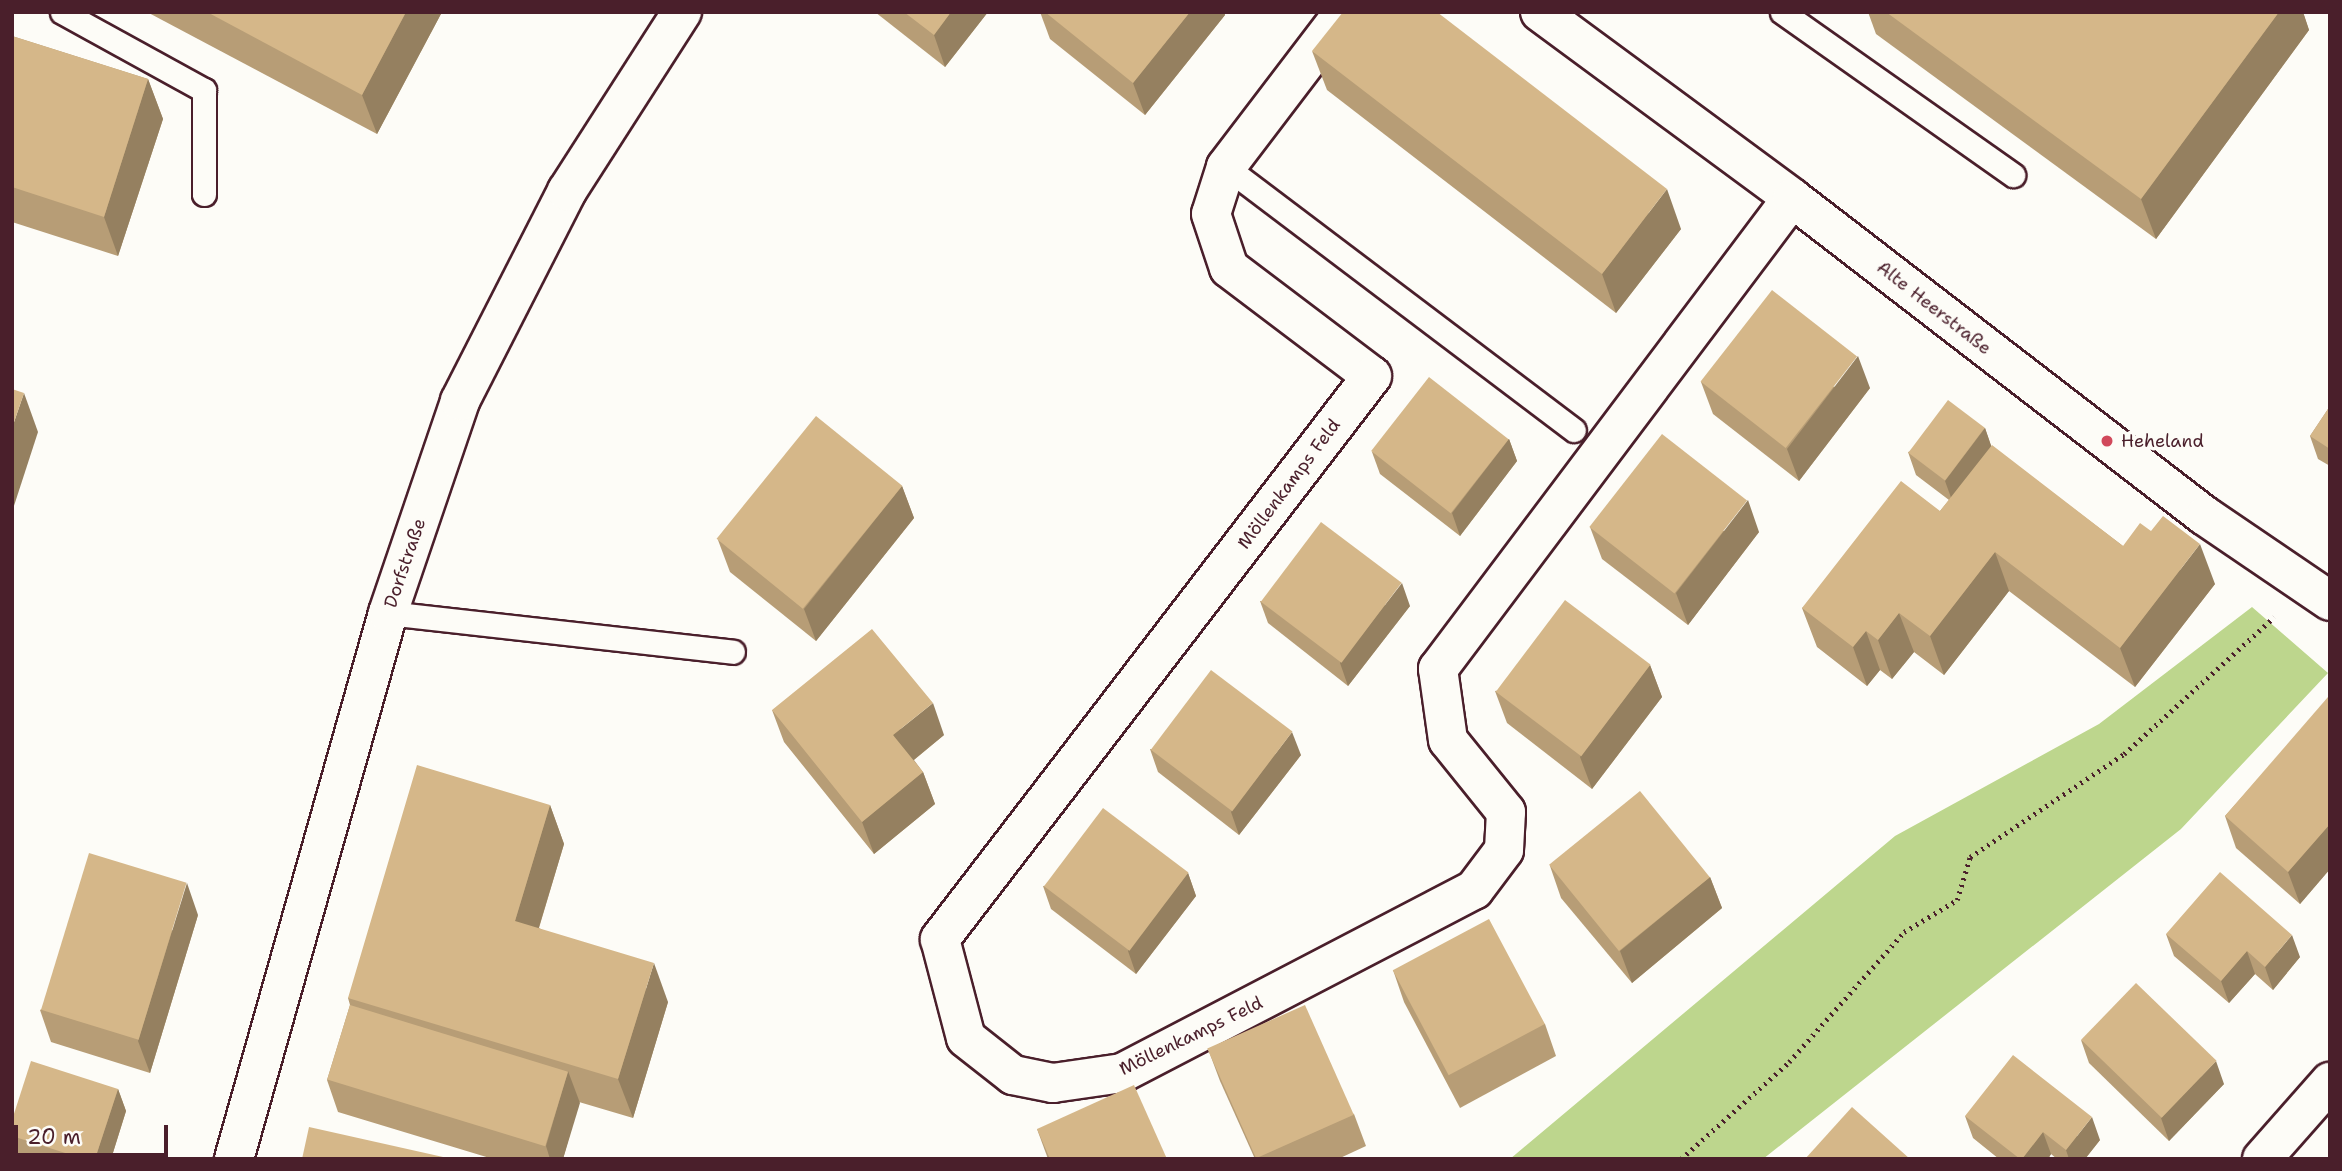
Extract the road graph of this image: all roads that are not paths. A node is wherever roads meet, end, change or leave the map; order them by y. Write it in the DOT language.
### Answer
graph roads {
  1 [pos="62,12"];
  2 [pos="682,12"];
  3 [pos="1344,12"];
  4 [pos="1540,12"];
  5 [pos="1782,12"];
  6 [pos="1226,167"];
  7 [pos="2013,175"];
  8 [pos="204,194"];
  9 [pos="1792,198"];
  10 [pos="1574,430"];
  11 [pos="2319,593"];
  12 [pos="388,613"];
  13 [pos="733,652"];
  14 [pos="2330,1082"];
  15 [pos="234,1159"];
  16 [pos="2262,1159"];
  1 -- 8 [label="lane"];
  2 -- 12 [label="street, Dorfstraße"];
  3 -- 6 [label="street, Möllenkamps Feld"];
  4 -- 9 [label="street, Alte Heerstraße"];
  5 -- 7 [label="lane"];
  6 -- 9 [label="street, Möllenkamps Feld"];
  6 -- 10 [label="lane"];
  9 -- 11 [label="street, Alte Heerstraße"];
  12 -- 13 [label="lane"];
  12 -- 15 [label="street, Dorfstraße"];
  14 -- 16 [label="street"];
}
